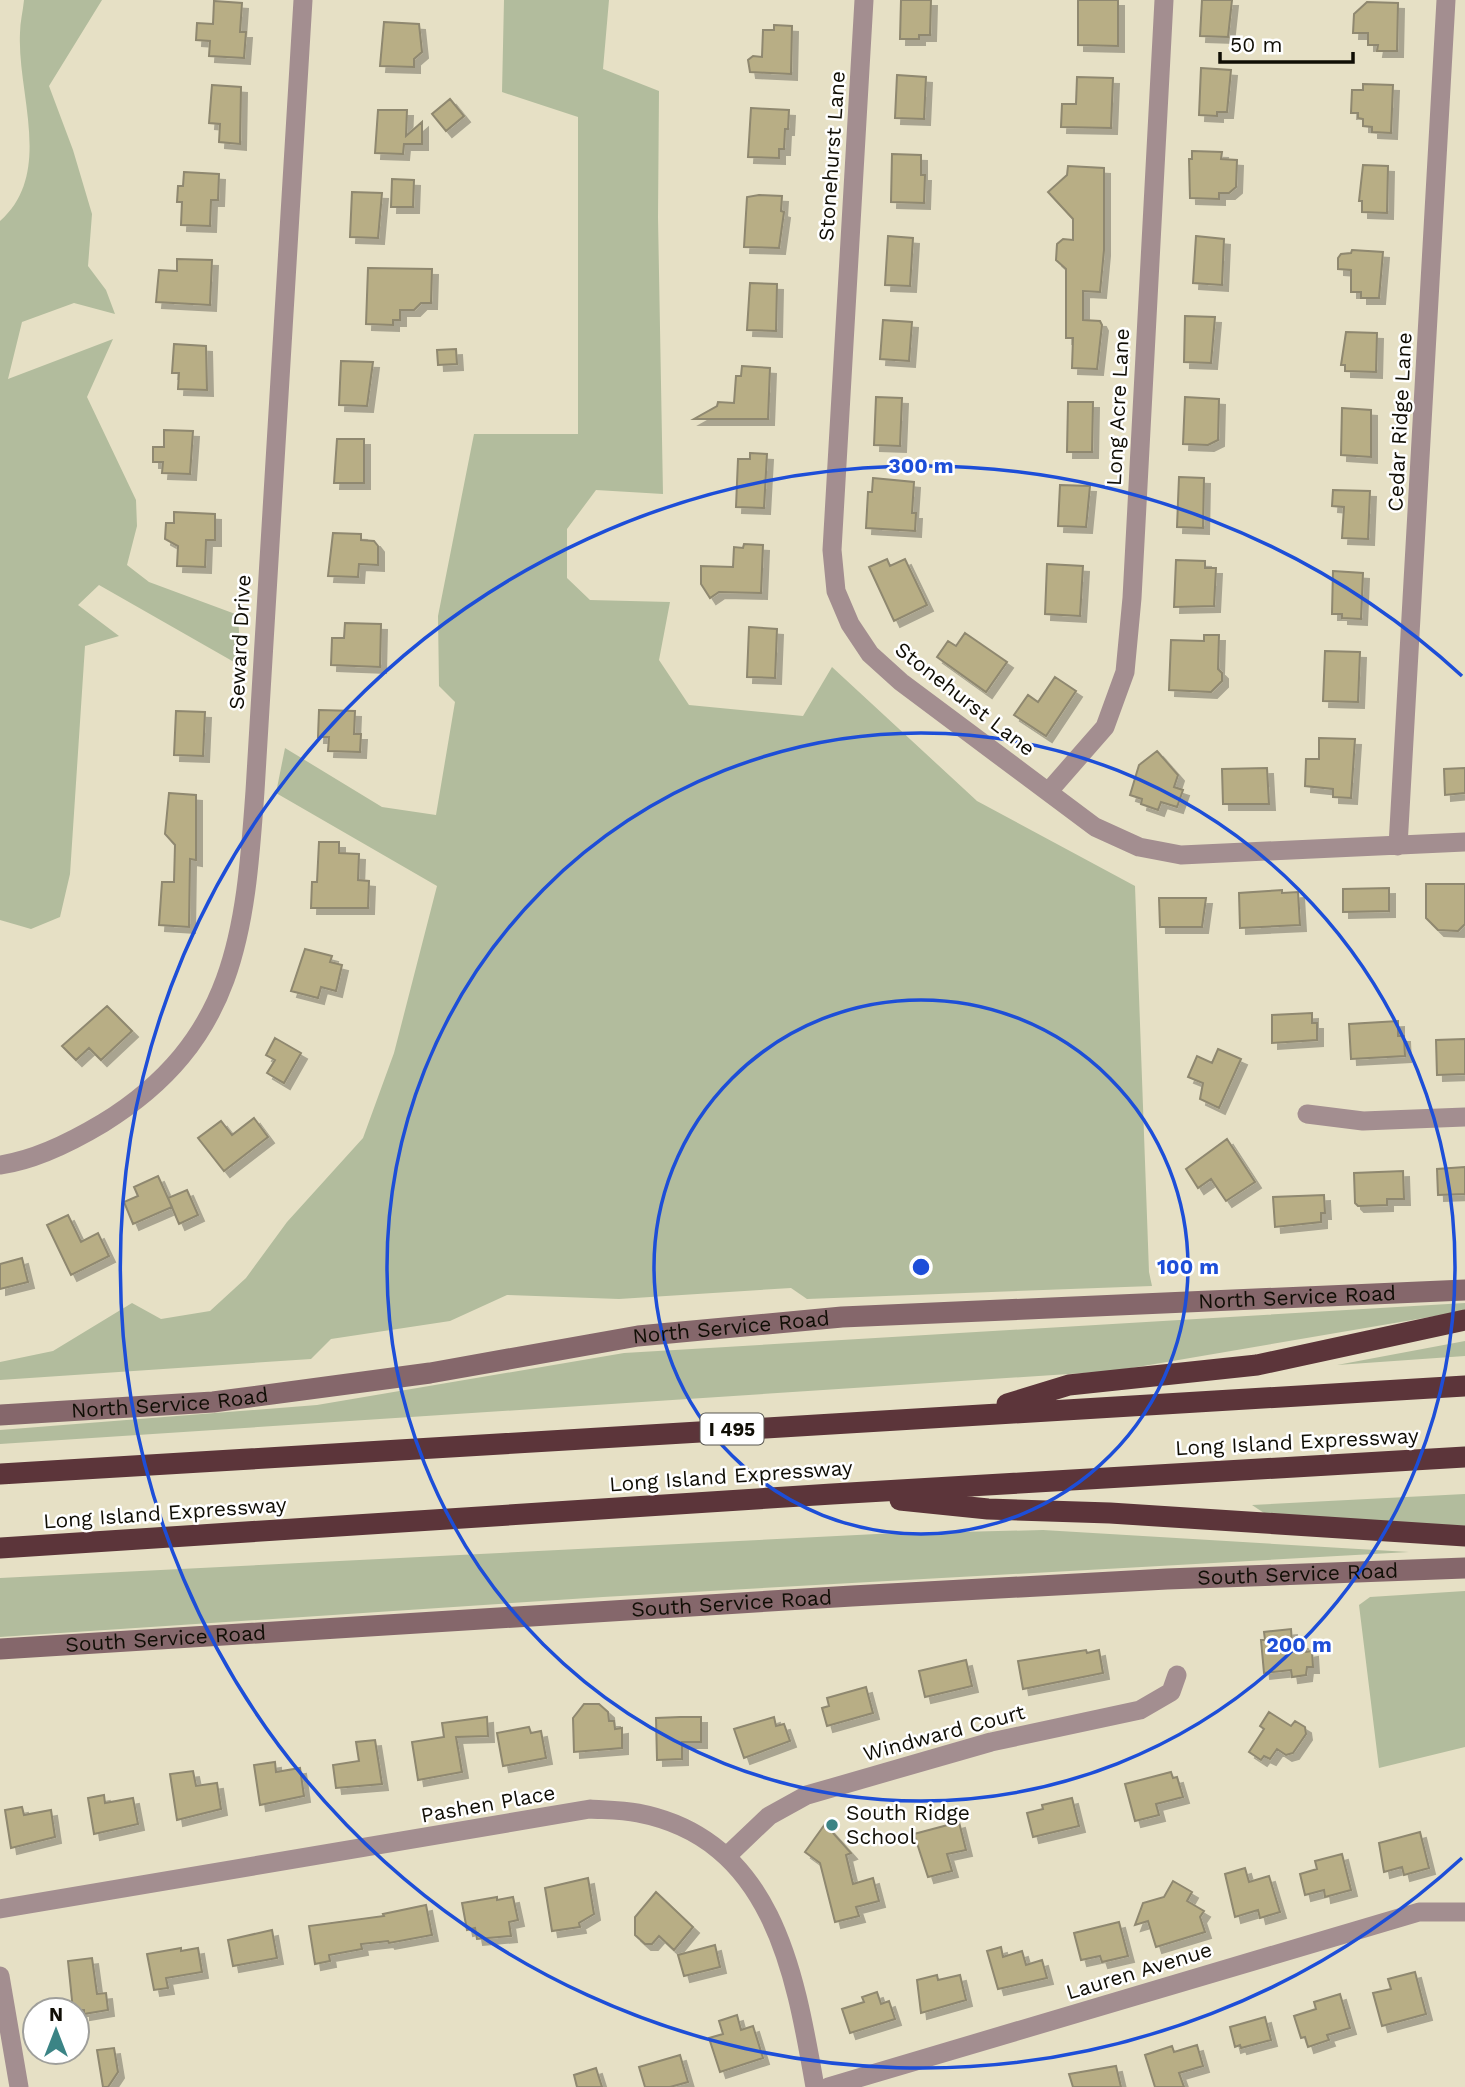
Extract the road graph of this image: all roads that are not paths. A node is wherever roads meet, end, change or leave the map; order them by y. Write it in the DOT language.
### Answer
graph roads {
  1 [pos="303,0"];
  2 [pos="864,0"];
  3 [pos="1164,0"];
  4 [pos="1446,0"];
  5 [pos="1049,791"];
  6 [pos="1465,842"];
  7 [pos="1398,846"];
  8 [pos="1307,1114"];
  9 [pos="1465,1117"];
  10 [pos="0,1164"];
  11 [pos="1465,1290"];
  12 [pos="1465,1320"];
  13 [pos="1465,1387"];
  14 [pos="0,1415"];
  15 [pos="974,1415"];
  16 [pos="1465,1457"];
  17 [pos="0,1474"];
  18 [pos="832,1494"];
  19 [pos="1465,1536"];
  20 [pos="0,1548"];
  21 [pos="1465,1568"];
  22 [pos="0,1649"];
  23 [pos="1177,1675"];
  24 [pos="728,1854"];
  25 [pos="0,1909"];
  26 [pos="1465,1912"];
  27 [pos="0,1976"];
  28 [pos="19,2087"];
  29 [pos="815,2087"];
  30 [pos="828,2087"];
  1 -- 10 [label="street, Seward Drive"];
  2 -- 5 [label="street, Stonehurst Lane"];
  3 -- 5 [label="street, Long Acre Lane"];
  4 -- 7 [label="street, Cedar Ridge Lane"];
  5 -- 7 [label="street, Stonehurst Lane"];
  6 -- 7 [label="street, Stonehurst Lane"];
  8 -- 9 [label="street"];
  11 -- 14 [label="main road, North Service Road"];
  12 -- 15 [label="highway"];
  13 -- 15 [label="highway, I 495"];
  15 -- 17 [label="highway, I 495"];
  16 -- 18 [label="highway, Long Island Expressway"];
  18 -- 19 [label="highway"];
  18 -- 20 [label="highway, Long Island Expressway"];
  21 -- 22 [label="main road, South Service Road"];
  23 -- 24 [label="street, Windward Court"];
  24 -- 25 [label="street, Pashen Place"];
  24 -- 29 [label="street, Pashen Place"];
  26 -- 30 [label="street, Lauren Avenue"];
  27 -- 28 [label="street"];
}
